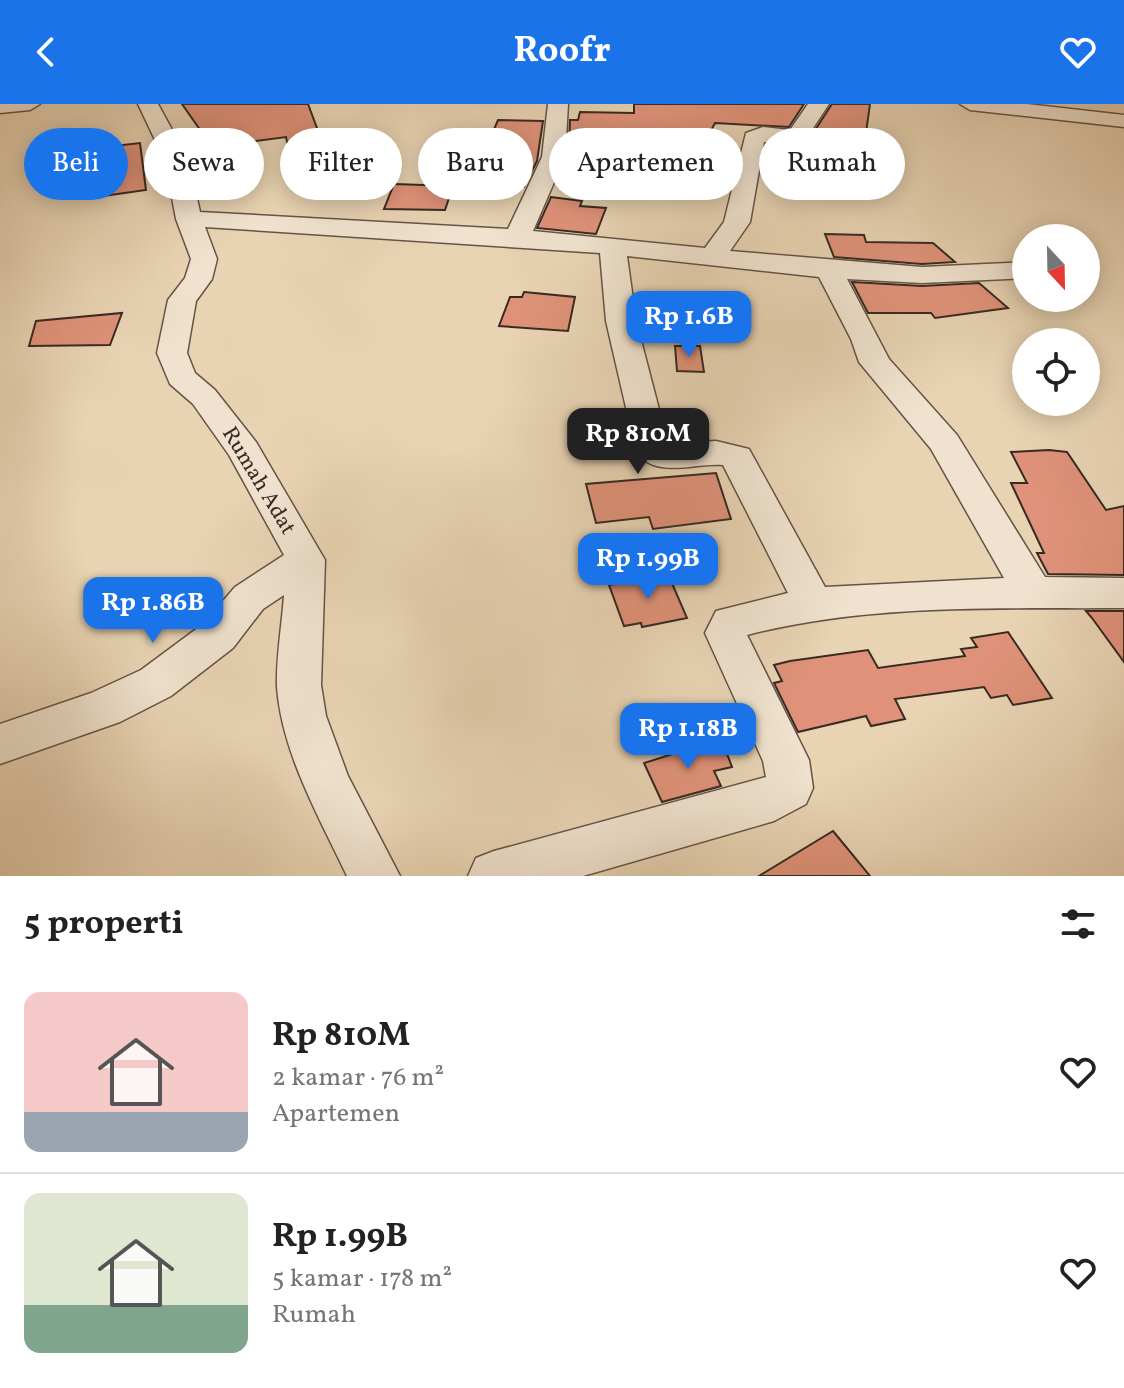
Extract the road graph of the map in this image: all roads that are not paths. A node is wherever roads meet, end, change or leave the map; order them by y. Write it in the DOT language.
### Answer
graph roads {
  1 [pos="30,104"];
  2 [pos="148,104"];
  3 [pos="558,104"];
  4 [pos="819,104"];
  5 [pos="970,104"];
  6 [pos="0,107"];
  7 [pos="1124,121"];
  8 [pos="189,219"];
  9 [pos="517,237"];
  10 [pos="613,246"];
  11 [pos="712,257"];
  12 [pos="829,271"];
  13 [pos="1012,271"];
  14 [pos="306,560"];
  15 [pos="1124,593"];
  16 [pos="1034,594"];
  17 [pos="814,604"];
  18 [pos="0,744"];
  19 [pos="374,876"];
  20 [pos="494,876"];
  1 -- 6 [label="street"];
  2 -- 8 [label="street, Rumah Adat"];
  3 -- 9 [label="street"];
  4 -- 11 [label="street"];
  5 -- 7 [label="street"];
  8 -- 9 [label="street"];
  8 -- 14 [label="street, Rumah Adat"];
  9 -- 10 [label="street"];
  10 -- 11 [label="street"];
  10 -- 17 [label="street"];
  11 -- 12 [label="street"];
  12 -- 13 [label="street"];
  12 -- 16 [label="street"];
  14 -- 18 [label="street"];
  14 -- 19 [label="street, Rumah Adat"];
  15 -- 16 [label="street"];
  16 -- 17 [label="street"];
  17 -- 20 [label="street"];
}
